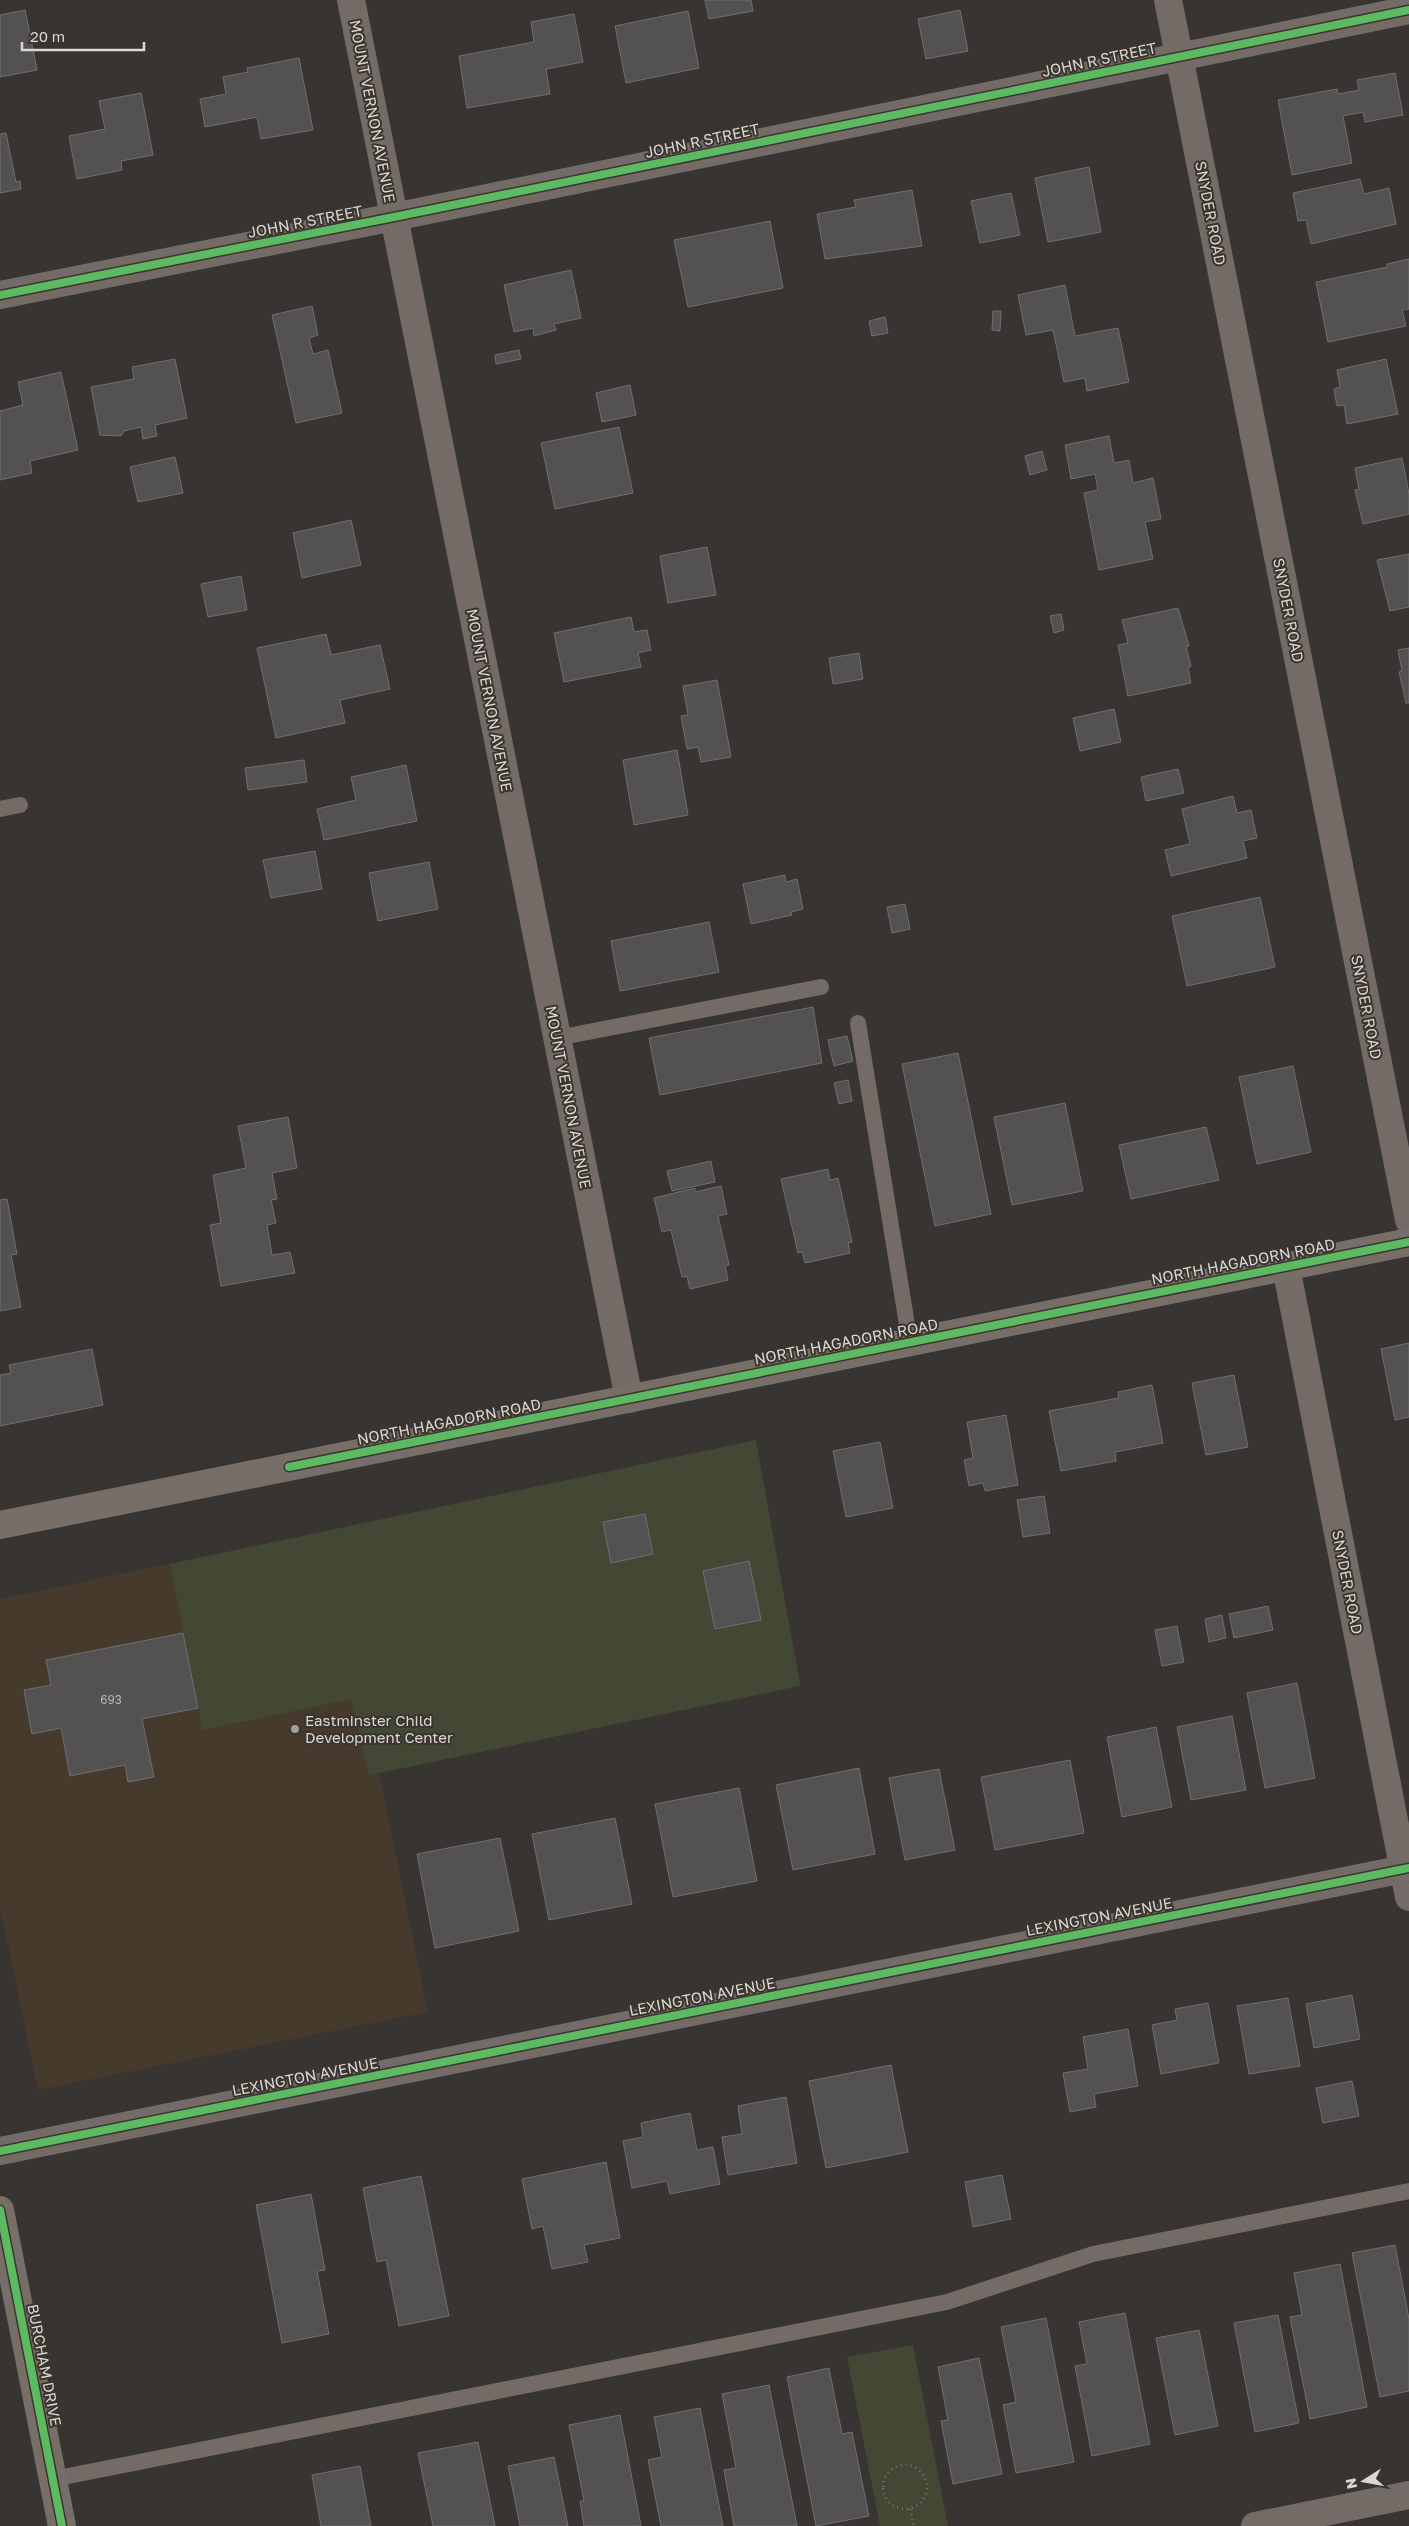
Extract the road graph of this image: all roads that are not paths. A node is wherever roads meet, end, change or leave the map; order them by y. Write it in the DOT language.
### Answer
graph roads {
  1 [pos="351,0"];
  2 [pos="1168,0"];
  3 [pos="1409,10"];
  4 [pos="1180,57"];
  5 [pos="394,217"];
  6 [pos="0,295"];
  7 [pos="20,805"];
  8 [pos="0,808"];
  9 [pos="821,987"];
  10 [pos="858,1023"];
  11 [pos="557,1038"];
  12 [pos="1409,1220"];
  13 [pos="1409,1242"];
  14 [pos="1286,1267"];
  15 [pos="910,1342"];
  16 [pos="629,1399"];
  17 [pos="0,1526"];
  18 [pos="1407,1868"];
  19 [pos="1409,1897"];
  20 [pos="0,2151"];
  21 [pos="1409,2192"];
  22 [pos="0,2210"];
  23 [pos="53,2479"];
  24 [pos="1409,2495"];
  25 [pos="62,2526"];
  26 [pos="1255,2526"];
  1 -- 5 [label="street, MOUNT VERNON AVENUE"];
  2 -- 4 [label="street, SNYDER ROAD"];
  3 -- 4 [label="street, JOHN R STREET"];
  4 -- 5 [label="street, JOHN R STREET"];
  4 -- 12 [label="street, SNYDER ROAD"];
  5 -- 6 [label="street, JOHN R STREET"];
  5 -- 11 [label="street, MOUNT VERNON AVENUE"];
  7 -- 8 [label="lane"];
  9 -- 11 [label="lane"];
  10 -- 15 [label="lane"];
  11 -- 16 [label="street, MOUNT VERNON AVENUE"];
  13 -- 14 [label="street, NORTH HAGADORN ROAD"];
  14 -- 15 [label="street, NORTH HAGADORN ROAD"];
  14 -- 18 [label="street, SNYDER ROAD"];
  15 -- 16 [label="street, NORTH HAGADORN ROAD"];
  16 -- 17 [label="street, NORTH HAGADORN ROAD"];
  18 -- 19 [label="street, SNYDER ROAD"];
  18 -- 20 [label="street, LEXINGTON AVENUE"];
  21 -- 23 [label="lane"];
  22 -- 23 [label="street, BURCHAM DRIVE"];
  23 -- 25 [label="street, BURCHAM DRIVE"];
  24 -- 26 [label="street"];
}
